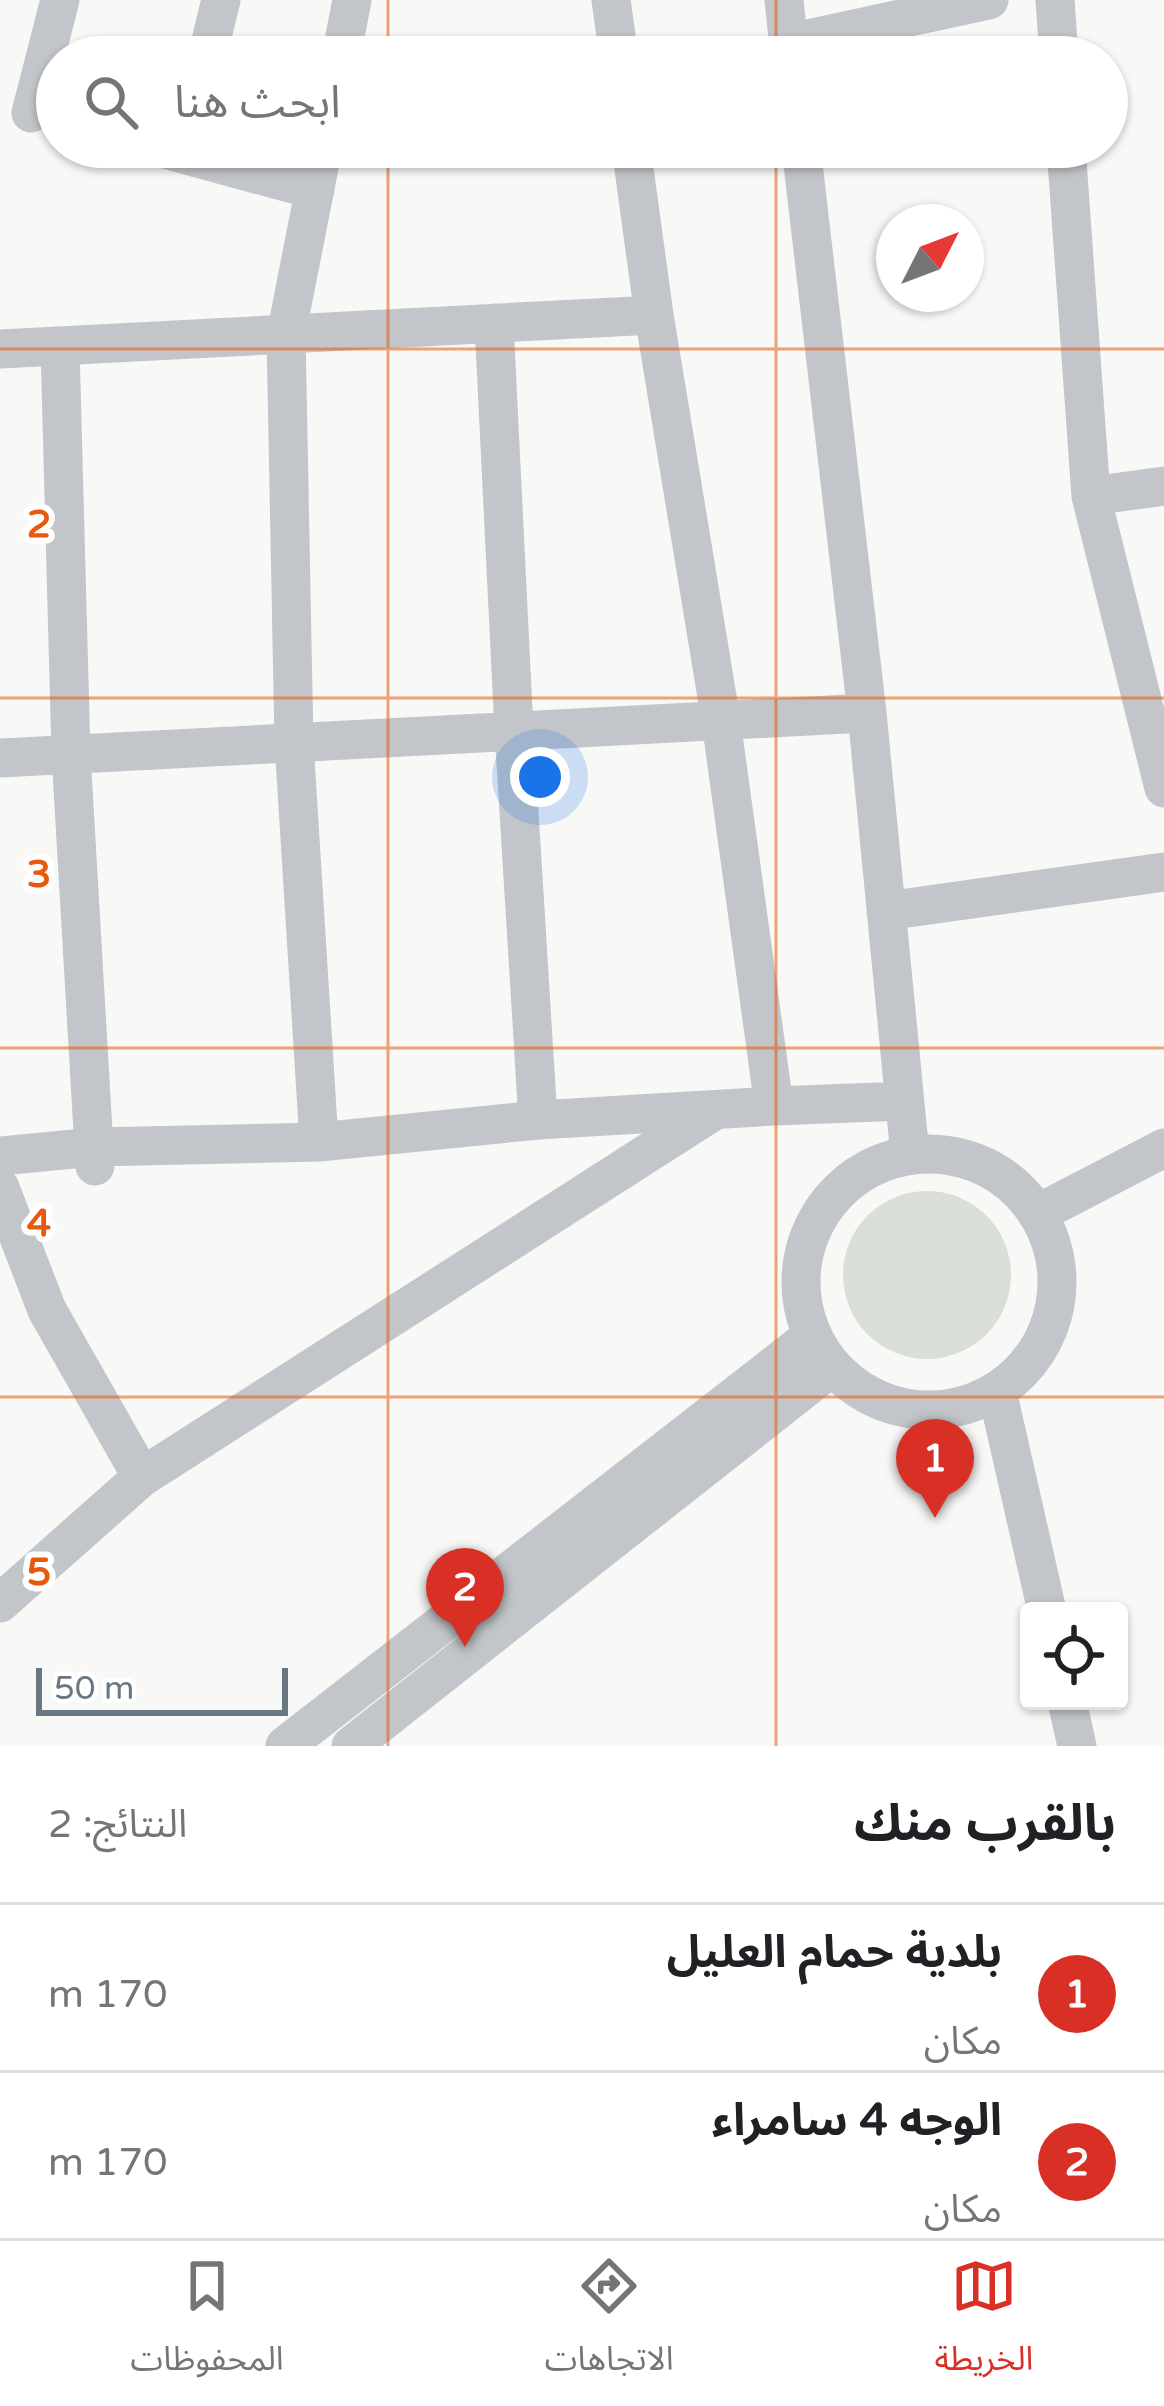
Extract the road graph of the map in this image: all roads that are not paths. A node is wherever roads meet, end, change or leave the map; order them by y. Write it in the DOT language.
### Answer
graph roads {
  1 [pos="60,0"];
  2 [pos="221,0"];
  3 [pos="352,0"];
  4 [pos="611,0"];
  5 [pos="784,0"];
  6 [pos="989,0"];
  7 [pos="1055,0"];
  8 [pos="50,36"];
  9 [pos="212,36"];
  10 [pos="344,36"];
  11 [pos="616,36"];
  12 [pos="788,36"];
  13 [pos="845,36"];
  14 [pos="1058,36"];
  15 [pos="239,168"];
  16 [pos="319,168"];
  17 [pos="634,168"];
  18 [pos="803,168"];
  19 [pos="1068,168"];
  20 [pos="315,190"];
  21 [pos="654,315"];
  22 [pos="494,323"];
  23 [pos="286,335"];
  24 [pos="60,347"];
  25 [pos="0,349"];
  26 [pos="1164,486"];
  27 [pos="1091,496"];
  28 [pos="867,713"];
  29 [pos="721,721"];
  30 [pos="514,731"];
  31 [pos="295,743"];
  32 [pos="71,754"];
  33 [pos="0,758"];
  34 [pos="1164,788"];
  35 [pos="1164,872"];
  36 [pos="886,911"];
  37 [pos="904,1101"];
  38 [pos="774,1106"];
  39 [pos="715,1110"];
  40 [pos="538,1120"];
  41 [pos="319,1142"];
  42 [pos="1164,1148"];
  43 [pos="910,1155"];
  44 [pos="0,1156"];
  45 [pos="94,1157"];
  46 [pos="0,1188"];
  47 [pos="1037,1214"];
  48 [pos="822,1352"];
  49 [pos="997,1391"];
  50 [pos="142,1477"];
  51 [pos="1045,1602"];
  52 [pos="0,1603"];
  53 [pos="1069,1710"];
  54 [pos="285,1746"];
  55 [pos="351,1746"];
  56 [pos="1077,1746"];
  1 -- 8 [label="street"];
  2 -- 9 [label="street"];
  3 -- 10 [label="street"];
  4 -- 11 [label="street"];
  5 -- 12 [label="street"];
  6 -- 13 [label="street"];
  7 -- 14 [label="street"];
  15 -- 20 [label="street"];
  16 -- 20 [label="street"];
  17 -- 21 [label="street"];
  18 -- 28 [label="street"];
  19 -- 27 [label="street"];
  20 -- 23 [label="street"];
  21 -- 22 [label="street"];
  21 -- 29 [label="street"];
  22 -- 23 [label="street"];
  22 -- 30 [label="street"];
  23 -- 24 [label="street"];
  23 -- 31 [label="street"];
  24 -- 25 [label="street"];
  24 -- 32 [label="street"];
  26 -- 27 [label="street"];
  27 -- 34 [label="street"];
  28 -- 29 [label="street"];
  28 -- 36 [label="street"];
  29 -- 30 [label="street"];
  29 -- 38 [label="street"];
  30 -- 31 [label="street"];
  30 -- 40 [label="street"];
  31 -- 32 [label="street"];
  31 -- 41 [label="street"];
  32 -- 33 [label="street"];
  32 -- 45 [label="street"];
  35 -- 36 [label="street"];
  36 -- 37 [label="street"];
  37 -- 38 [label="street"];
  37 -- 43 [label="street"];
  38 -- 39 [label="street"];
  39 -- 40 [label="street"];
  39 -- 50 [label="street"];
  40 -- 41 [label="street"];
  41 -- 45 [label="street"];
  42 -- 47 [label="street"];
  43 -- 47 [label="street"];
  43 -- 48 [label="street"];
  44 -- 45 [label="street"];
  46 -- 50 [label="street"];
  47 -- 49 [label="street"];
  48 -- 49 [label="street"];
  48 -- 54 [label="street"];
  48 -- 55 [label="street"];
  49 -- 51 [label="street"];
  50 -- 52 [label="street"];
  53 -- 56 [label="street"];
}
